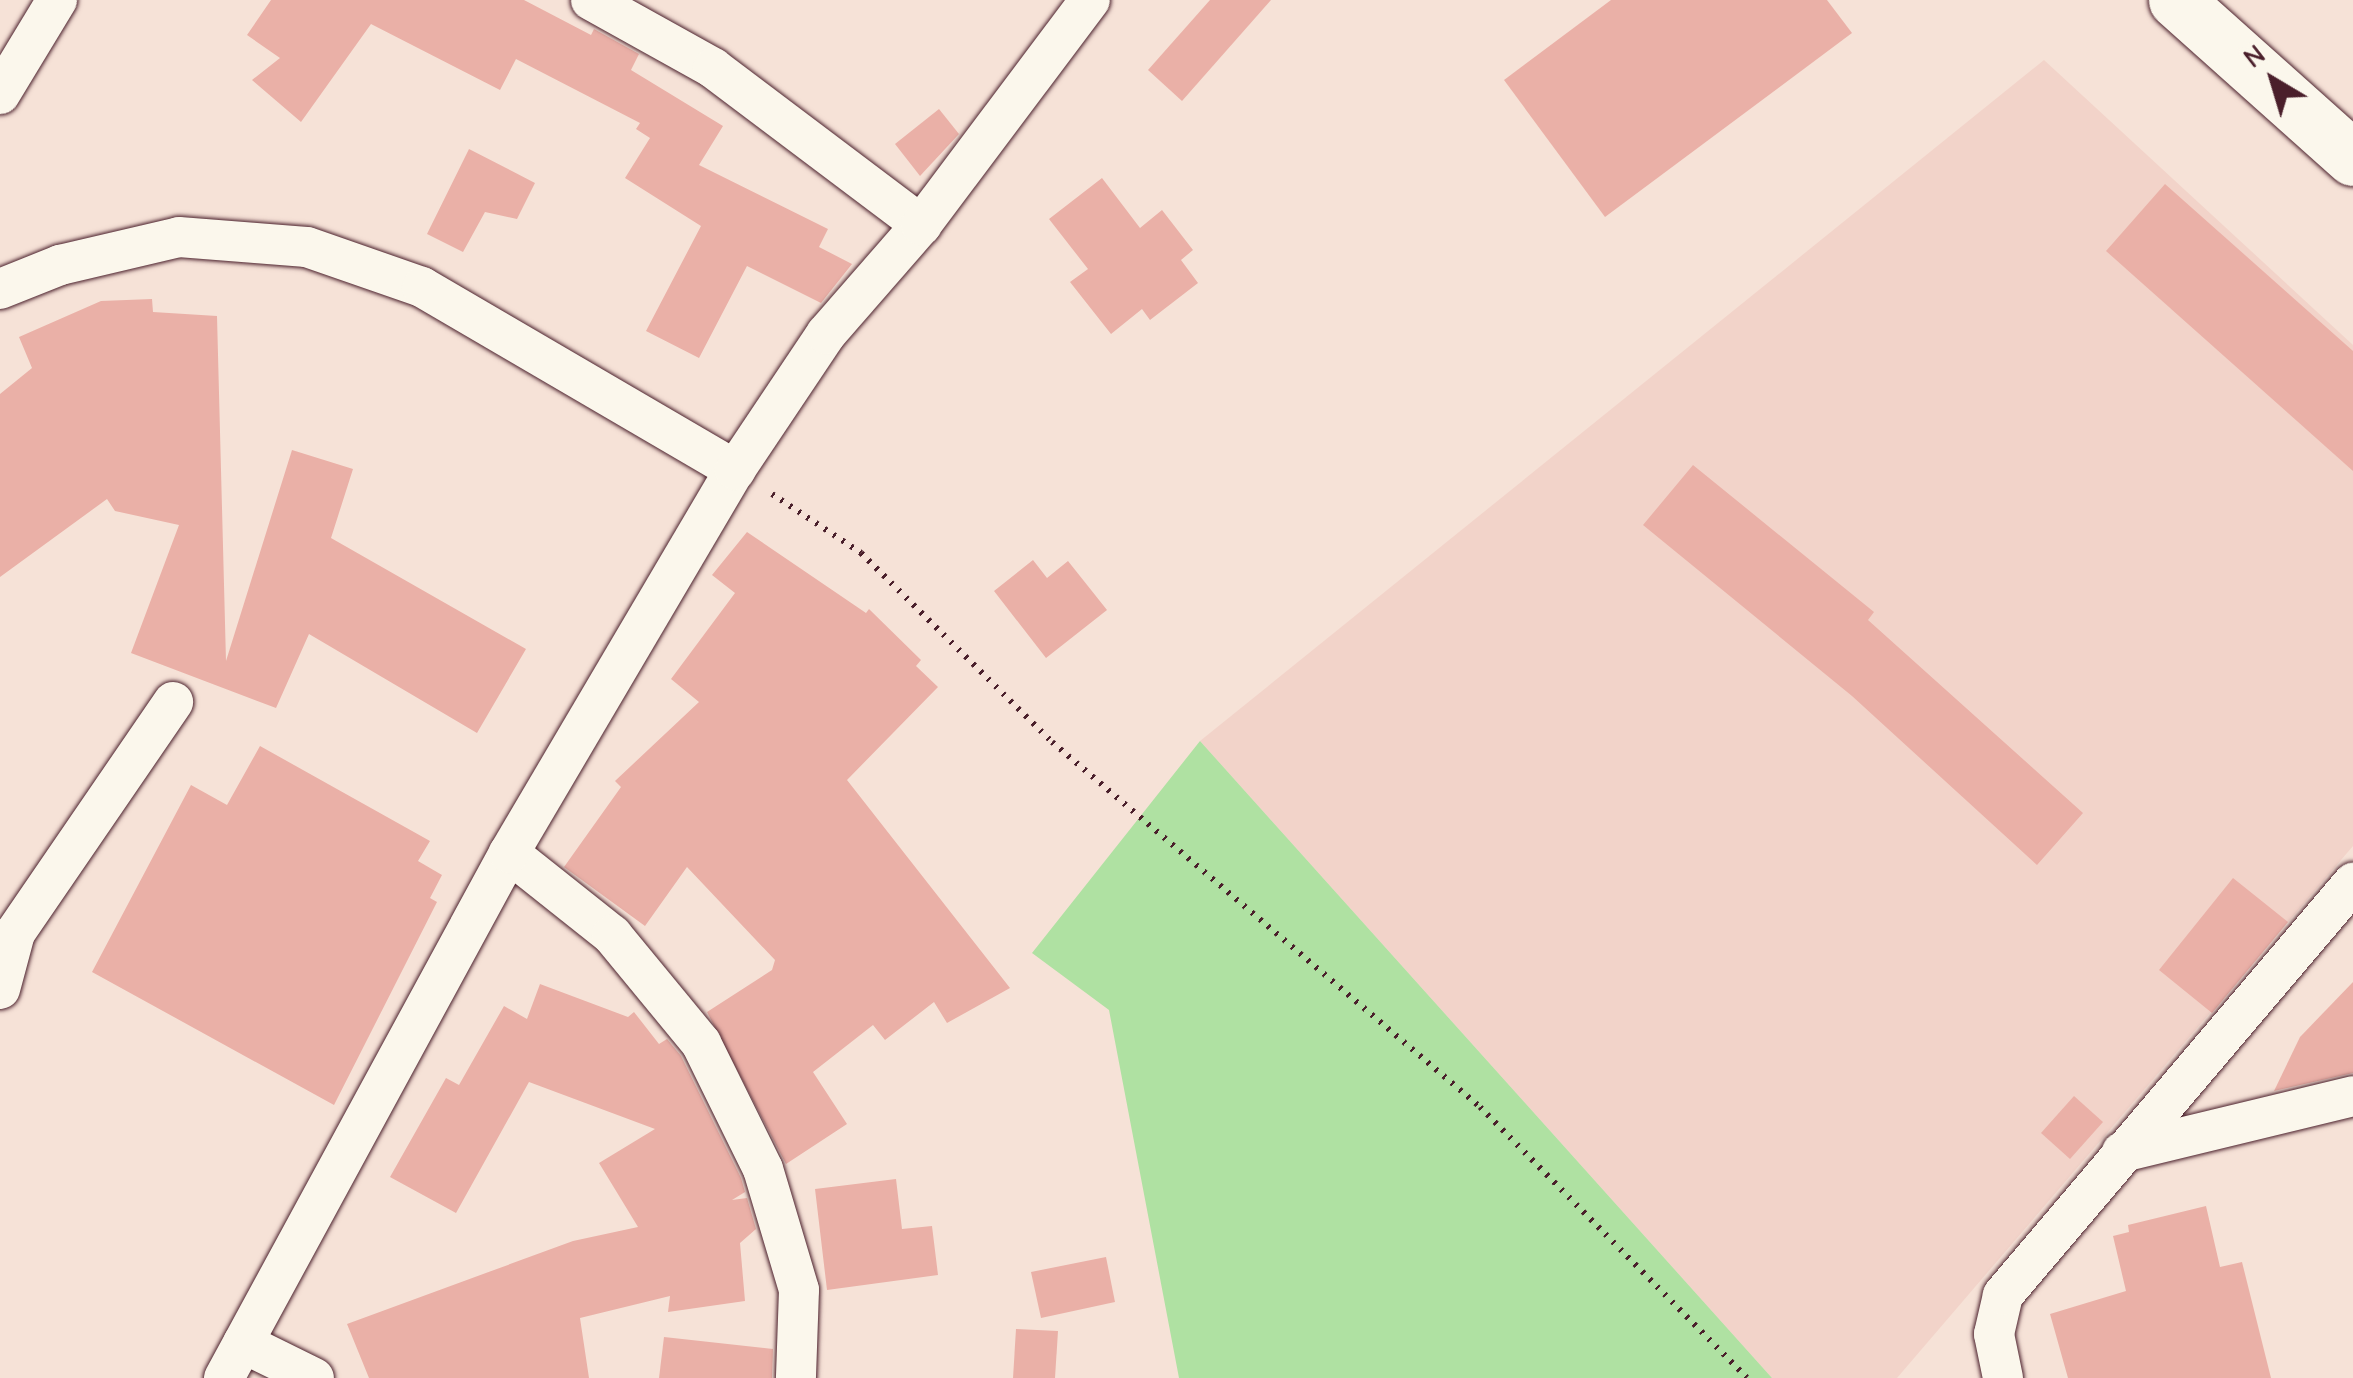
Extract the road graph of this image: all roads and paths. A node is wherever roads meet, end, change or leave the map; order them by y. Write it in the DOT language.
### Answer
graph roads {
  1 [pos="57,0"];
  2 [pos="592,0"];
  3 [pos="1090,0"];
  4 [pos="2176,0"];
  5 [pos="0,94"];
  6 [pos="2353,158"];
  7 [pos="921,225"];
  8 [pos="0,289"];
  9 [pos="735,470"];
  10 [pos="173,702"];
  11 [pos="509,854"];
  12 [pos="2353,883"];
  13 [pos="7,931"];
  14 [pos="0,989"];
  15 [pos="2353,1096"];
  16 [pos="2122,1152"];
  17 [pos="243,1343"];
  18 [pos="224,1378"];
  19 [pos="314,1378"];
  20 [pos="796,1378"];
  21 [pos="1747,1378"];
  22 [pos="2003,1378"];
  1 -- 5 [label="street"];
  2 -- 7 [label="street"];
  3 -- 7 [label="street"];
  4 -- 6 [label="street"];
  7 -- 9 [label="street"];
  8 -- 9 [label="street"];
  9 -- 11 [label="street"];
  9 -- 21 [label="path"];
  10 -- 13 [label="street"];
  11 -- 17 [label="street"];
  11 -- 20 [label="street"];
  12 -- 16 [label="street"];
  13 -- 14 [label="street"];
  15 -- 16 [label="street"];
  16 -- 22 [label="street"];
  17 -- 18 [label="street"];
  17 -- 19 [label="street"];
}
